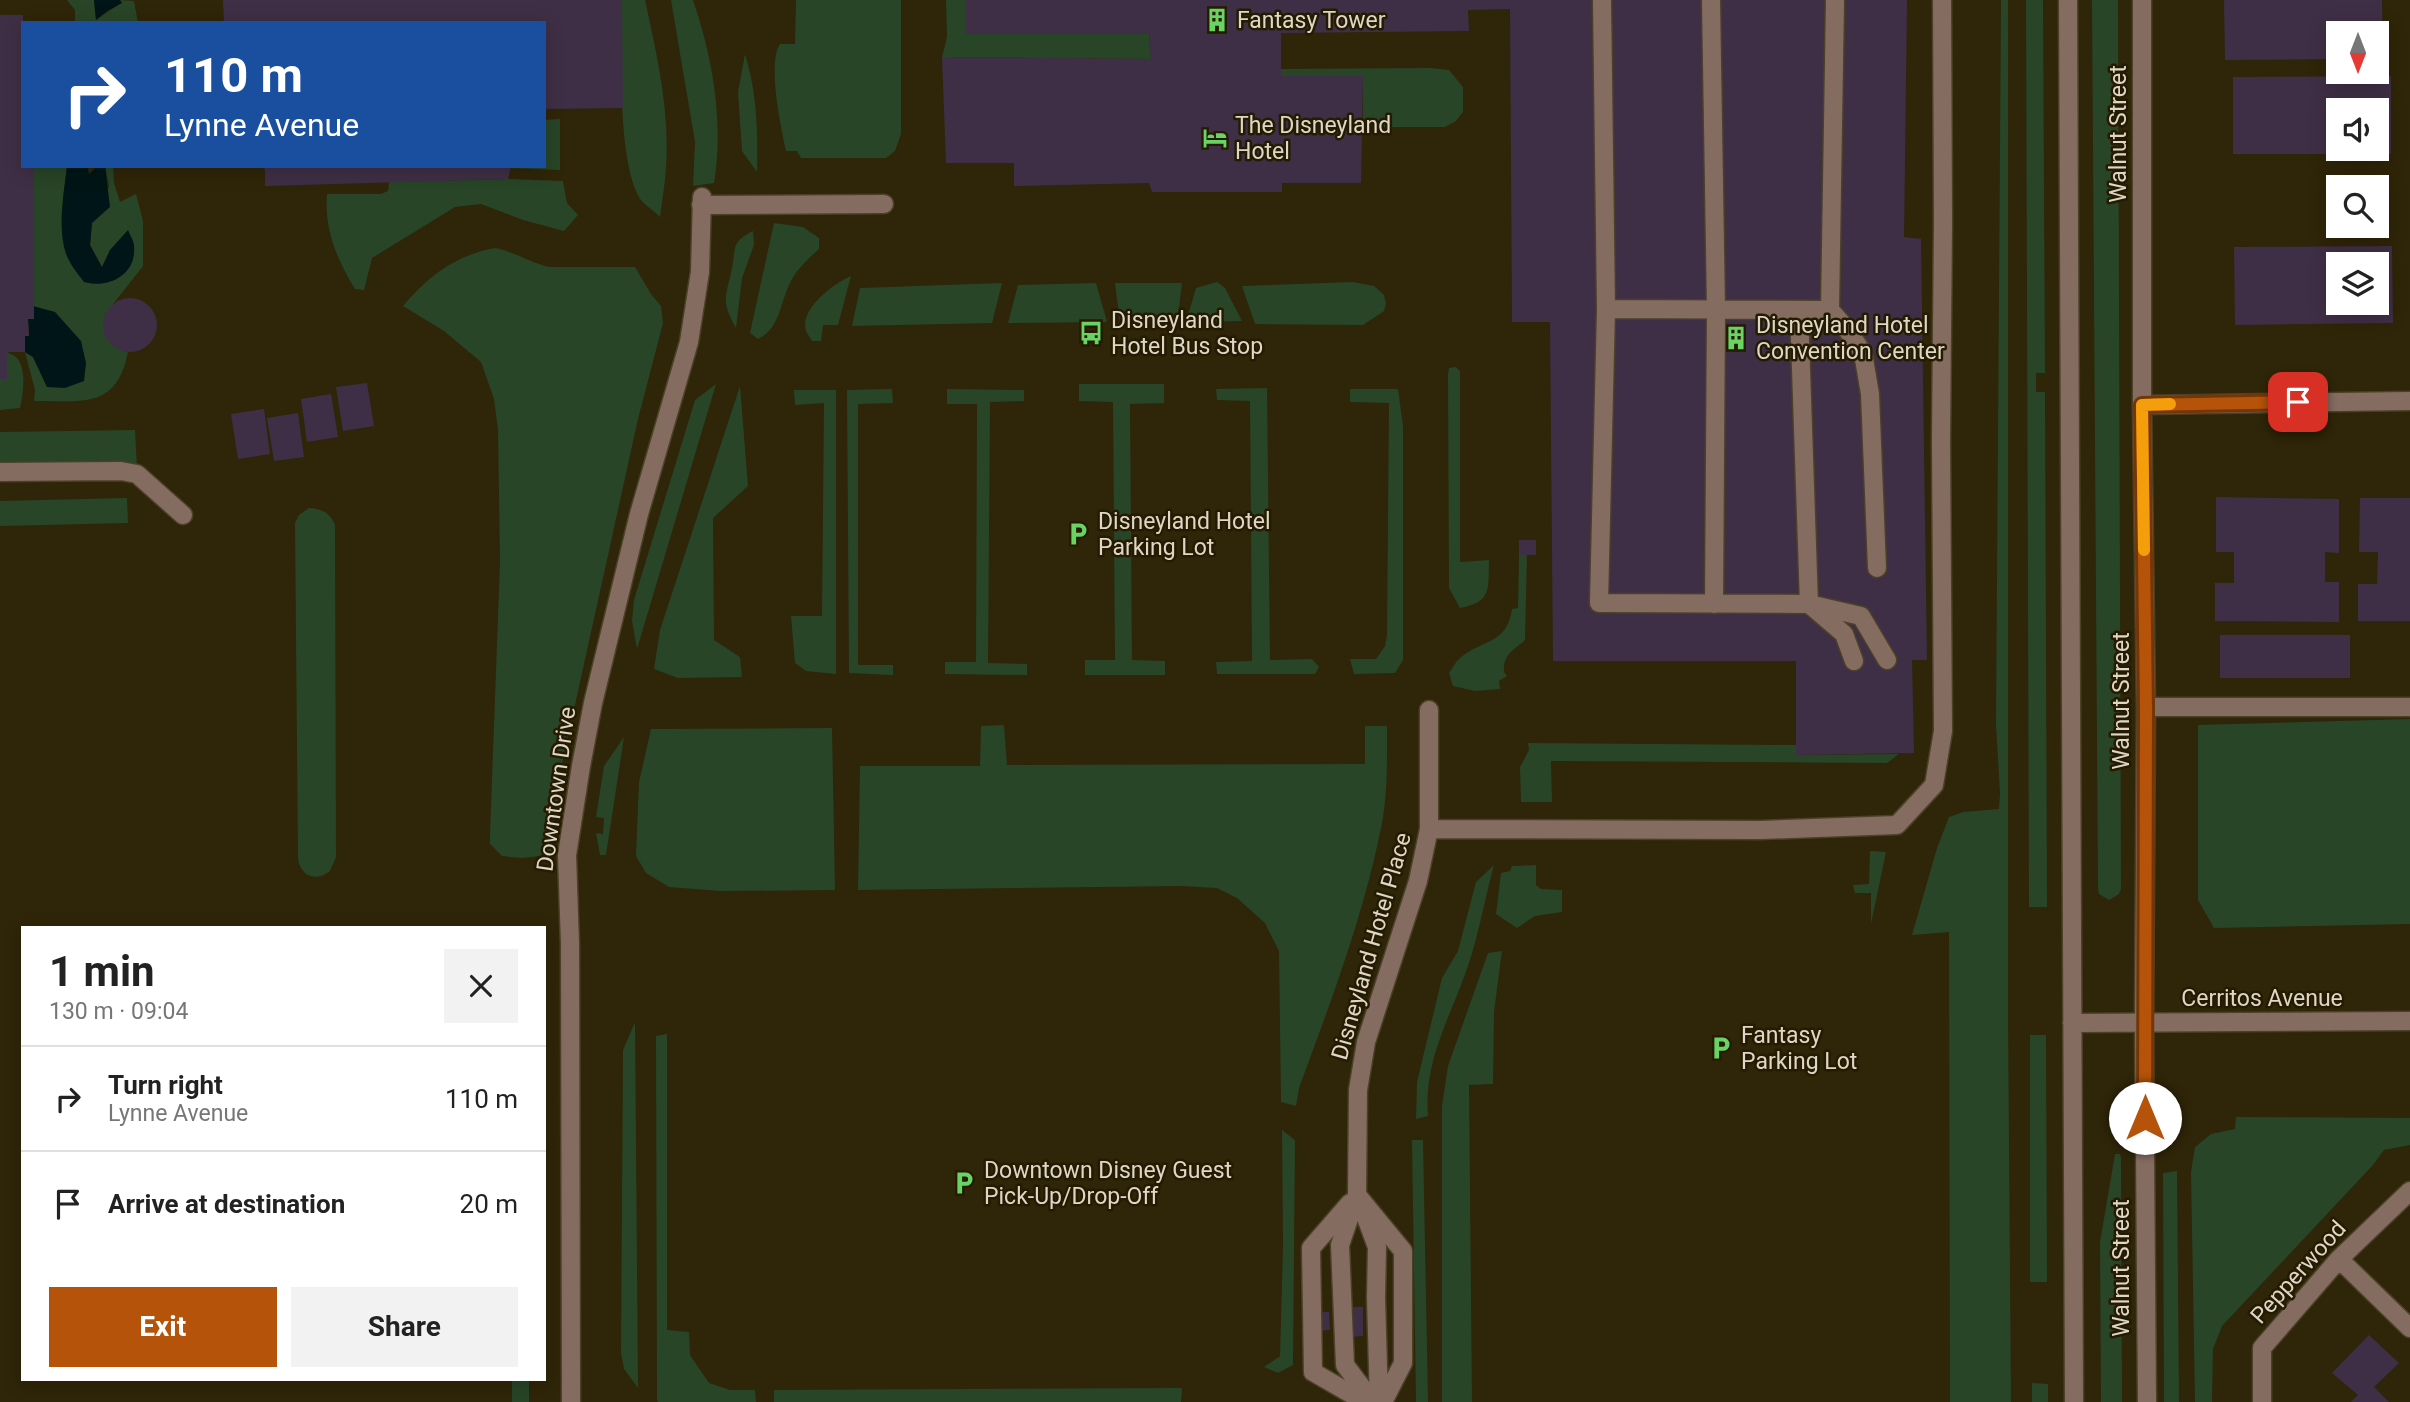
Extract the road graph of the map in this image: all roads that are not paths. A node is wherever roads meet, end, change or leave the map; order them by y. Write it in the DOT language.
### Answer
graph roads {
  1 [pos="1602,0"];
  2 [pos="1711,0"];
  3 [pos="1835,0"];
  4 [pos="1942,0"];
  5 [pos="2067,0"];
  6 [pos="2142,0"];
  7 [pos="884,204"];
  8 [pos="1606,309"];
  9 [pos="1716,310"];
  10 [pos="1799,310"];
  11 [pos="1830,310"];
  12 [pos="2410,401"];
  13 [pos="2142,405"];
  14 [pos="0,472"];
  15 [pos="183,514"];
  16 [pos="1877,568"];
  17 [pos="1714,604"];
  18 [pos="1809,604"];
  19 [pos="1887,660"];
  20 [pos="1854,661"];
  21 [pos="2146,707"];
  22 [pos="2410,707"];
  23 [pos="1429,710"];
  24 [pos="1429,829"];
  25 [pos="2410,1021"];
  26 [pos="2072,1023"];
  27 [pos="2144,1023"];
  28 [pos="2410,1191"];
  29 [pos="1357,1195"];
  30 [pos="2339,1259"];
  31 [pos="2410,1328"];
  32 [pos="571,1402"];
  33 [pos="1364,1402"];
  34 [pos="1373,1402"];
  35 [pos="1381,1402"];
  36 [pos="2074,1402"];
  37 [pos="2147,1402"];
  38 [pos="2262,1402"];
  1 -- 8 [label="street"];
  2 -- 9 [label="street"];
  3 -- 11 [label="street"];
  4 -- 24 [label="street"];
  5 -- 26 [label="street, Walnut Street"];
  6 -- 13 [label="street, Walnut Street"];
  7 -- 32 [label="street, Downtown Drive"];
  8 -- 9 [label="street"];
  8 -- 17 [label="street"];
  9 -- 10 [label="street"];
  9 -- 17 [label="street"];
  10 -- 11 [label="street"];
  10 -- 18 [label="street"];
  11 -- 16 [label="street"];
  12 -- 13 [label="street"];
  13 -- 21 [label="street, Walnut Street"];
  14 -- 15 [label="street"];
  17 -- 18 [label="street"];
  18 -- 19 [label="street"];
  18 -- 20 [label="street"];
  21 -- 22 [label="street"];
  21 -- 27 [label="street, Walnut Street"];
  23 -- 24 [label="street, Disneyland Hotel Place"];
  24 -- 29 [label="street, Disneyland Hotel Place"];
  25 -- 27 [label="street, Cerritos Avenue"];
  26 -- 27 [label="street, Cerritos Avenue"];
  26 -- 36 [label="street, Walnut Street"];
  27 -- 37 [label="street, Walnut Street"];
  28 -- 30 [label="street, Pepperwood"];
  29 -- 33 [label="street"];
  29 -- 34 [label="street, Disneyland Hotel Place"];
  29 -- 35 [label="street"];
  29 -- 35 [label="street"];
  30 -- 31 [label="street"];
  30 -- 38 [label="street, Pepperwood"];
}
